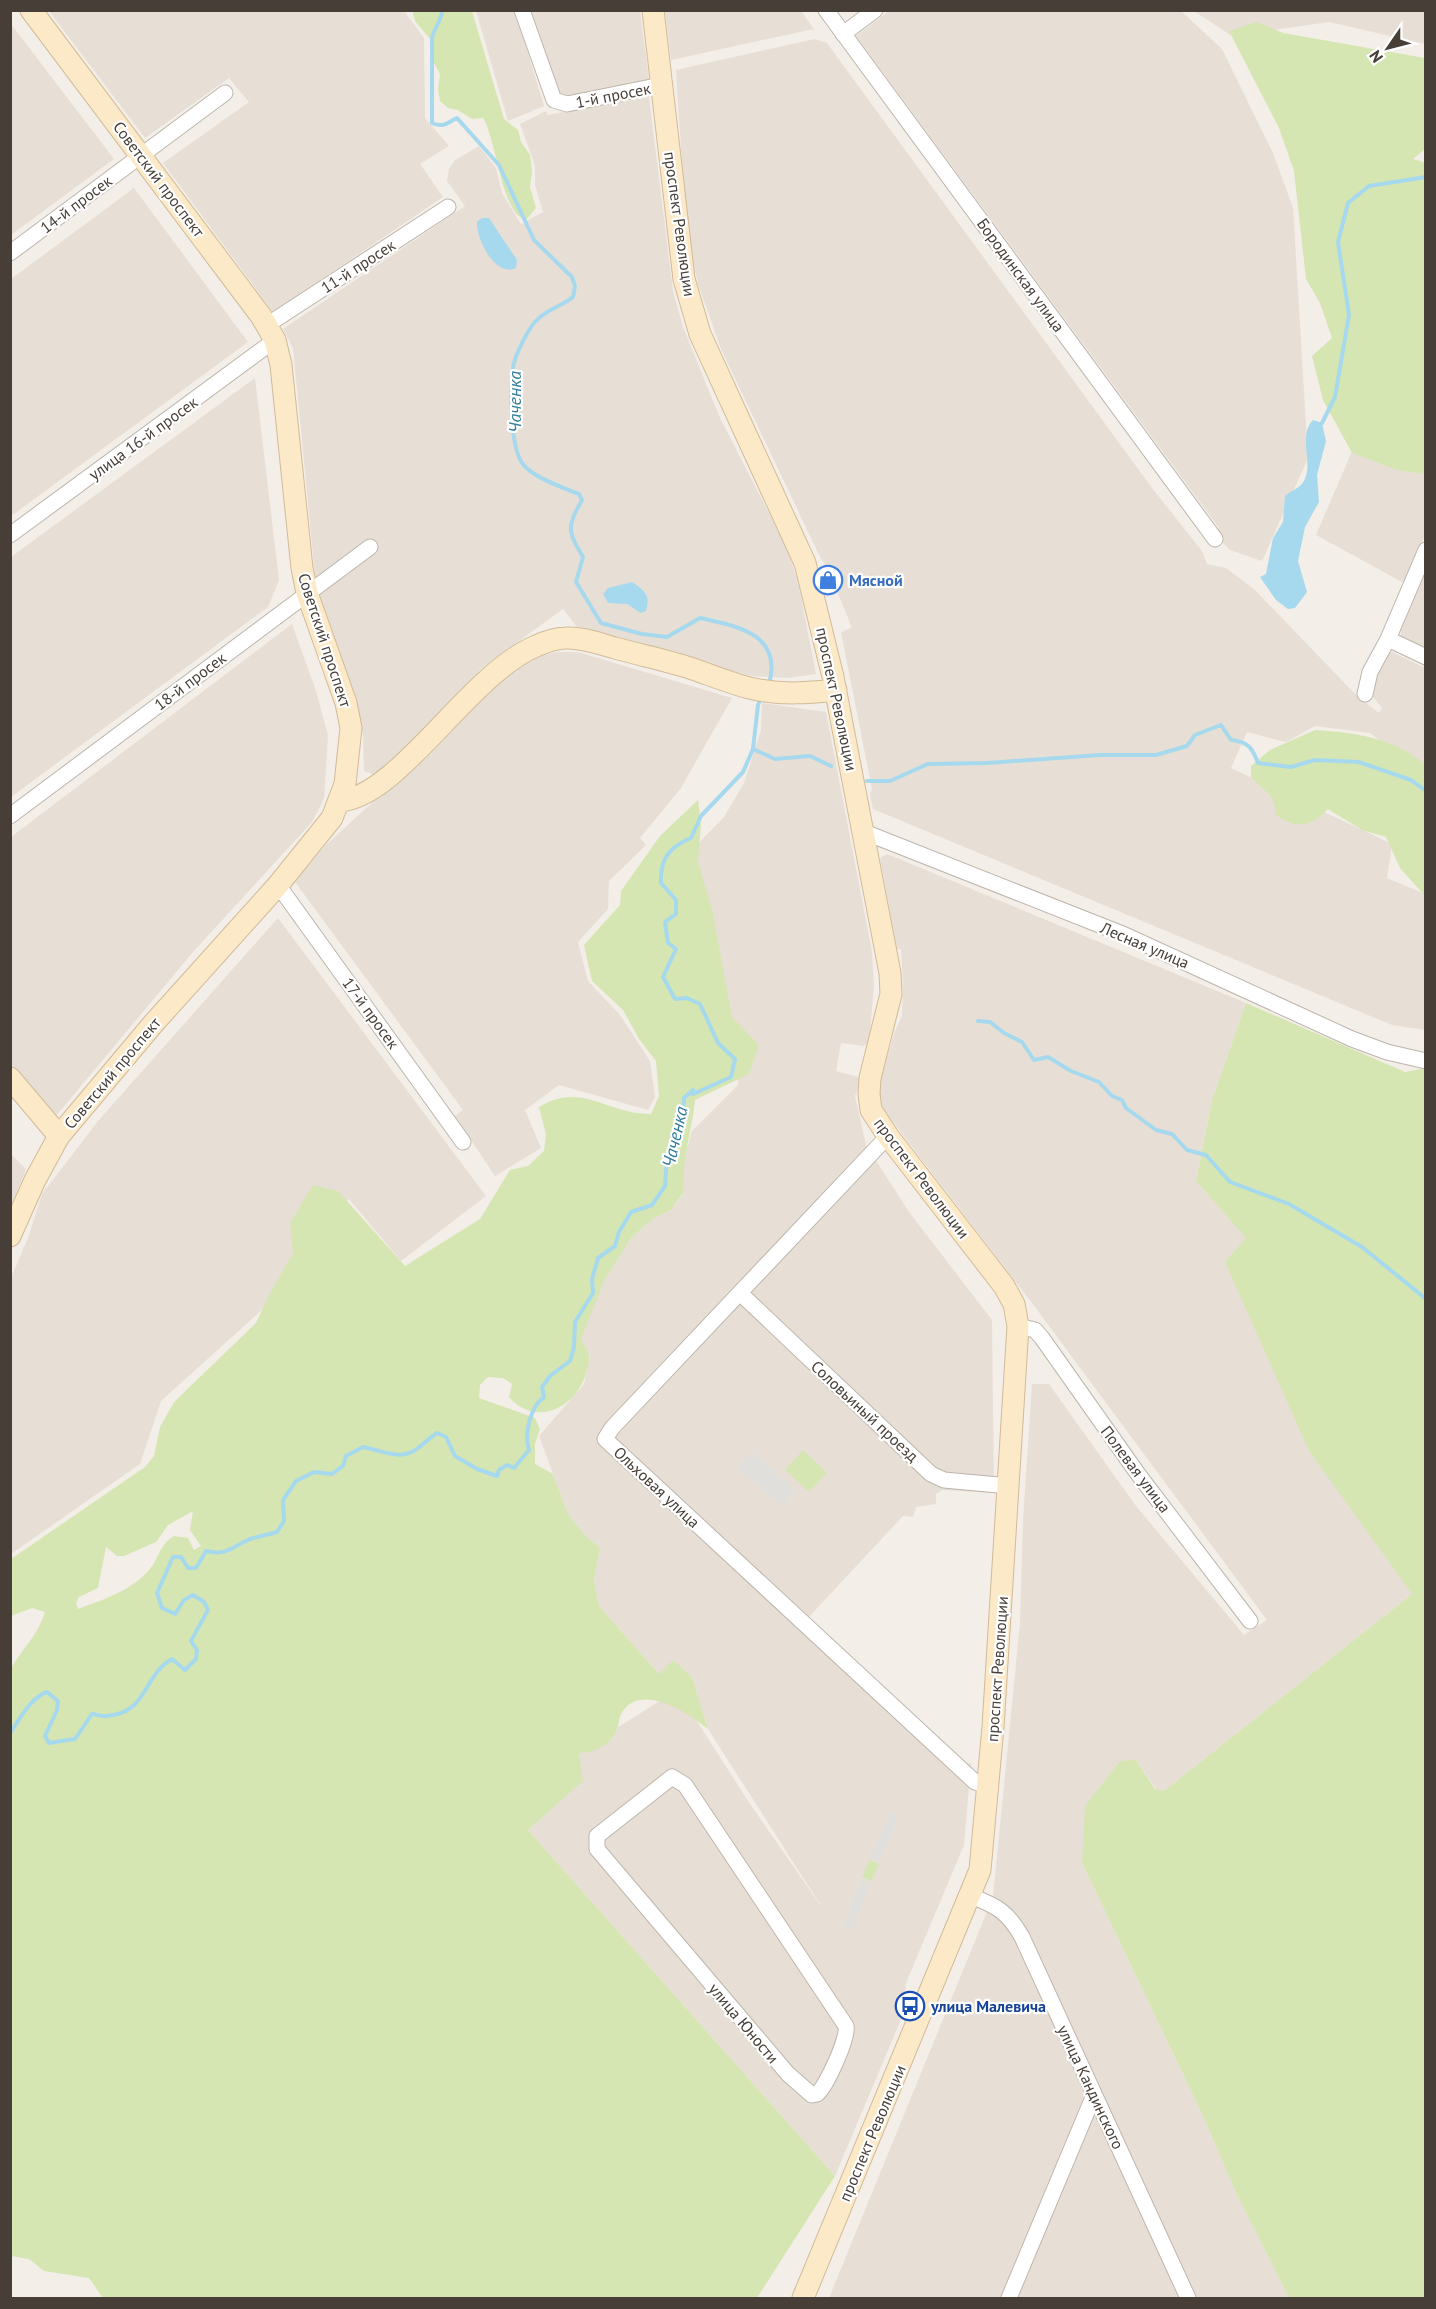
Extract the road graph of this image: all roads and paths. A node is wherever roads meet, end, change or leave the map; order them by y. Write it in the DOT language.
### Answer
graph roads {
  1 [pos="31,10"];
  2 [pos="522,10"];
  3 [pos="652,10"];
  4 [pos="825,10"];
  5 [pos="875,10"];
  6 [pos="843,34"];
  7 [pos="661,85"];
  8 [pos="225,93"];
  9 [pos="141,155"];
  10 [pos="448,207"];
  11 [pos="10,253"];
  12 [pos="271,333"];
  13 [pos="10,535"];
  14 [pos="1215,539"];
  15 [pos="370,547"];
  16 [pos="1425,550"];
  17 [pos="307,593"];
  18 [pos="1388,639"];
  19 [pos="1425,657"];
  20 [pos="836,690"];
  21 [pos="1365,694"];
  22 [pos="339,801"];
  23 [pos="10,816"];
  24 [pos="864,832"];
  25 [pos="278,885"];
  26 [pos="1425,1061"];
  27 [pos="10,1078"];
  28 [pos="59,1136"];
  29 [pos="888,1136"];
  30 [pos="463,1142"];
  31 [pos="10,1236"];
  32 [pos="740,1293"];
  33 [pos="1018,1326"];
  34 [pos="1009,1486"];
  35 [pos="1250,1621"];
  36 [pos="989,1787"];
  37 [pos="717,1835"];
  38 [pos="971,1896"];
  39 [pos="1094,2095"];
  40 [pos="803,2298"];
  41 [pos="1009,2298"];
  42 [pos="1188,2298"];
  1 -- 9 [label="street, Советский проспект"];
  2 -- 7 [label="street, 1-й просек"];
  3 -- 7 [label="street, проспект Революции"];
  4 -- 6 [label="street, Бородинская улица"];
  5 -- 6 [label="street"];
  6 -- 14 [label="street, Бородинская улица"];
  7 -- 20 [label="street, проспект Революции"];
  8 -- 9 [label="street, 14-й просек"];
  9 -- 11 [label="street, 14-й просек"];
  9 -- 12 [label="street, Советский проспект"];
  10 -- 12 [label="street, 11-й просек"];
  12 -- 13 [label="street, улица 16-й просек"];
  12 -- 17 [label="street, Советский проспект"];
  15 -- 17 [label="street, 18-й просек"];
  16 -- 18 [label="street"];
  17 -- 22 [label="street, Советский проспект"];
  17 -- 23 [label="street, 18-й просек"];
  18 -- 19 [label="street"];
  18 -- 21 [label="street"];
  20 -- 22 [label="street"];
  20 -- 24 [label="street, проспект Революции"];
  22 -- 25 [label="street, Советский проспект"];
  24 -- 26 [label="street, Лесная улица"];
  24 -- 29 [label="street, проспект Революции"];
  25 -- 28 [label="street, Советский проспект"];
  25 -- 30 [label="street, 17-й просек"];
  27 -- 28 [label="street"];
  28 -- 31 [label="street, Советский проспект"];
  29 -- 32 [label="street, Ольховая улица"];
  29 -- 33 [label="street, проспект Революции"];
  32 -- 34 [label="street, Соловьиный проезд"];
  32 -- 36 [label="street, Ольховая улица"];
  33 -- 34 [label="street, проспект Революции"];
  33 -- 35 [label="street, Полевая улица"];
  34 -- 36 [label="street, проспект Революции"];
  36 -- 38 [label="street, проспект Революции"];
  37 -- 37 [label="street, улица Юности"];
  38 -- 39 [label="street, улица Кандинского"];
  38 -- 40 [label="street, проспект Революции"];
  39 -- 41 [label="street"];
  39 -- 42 [label="street, улица Кандинского"];
}
